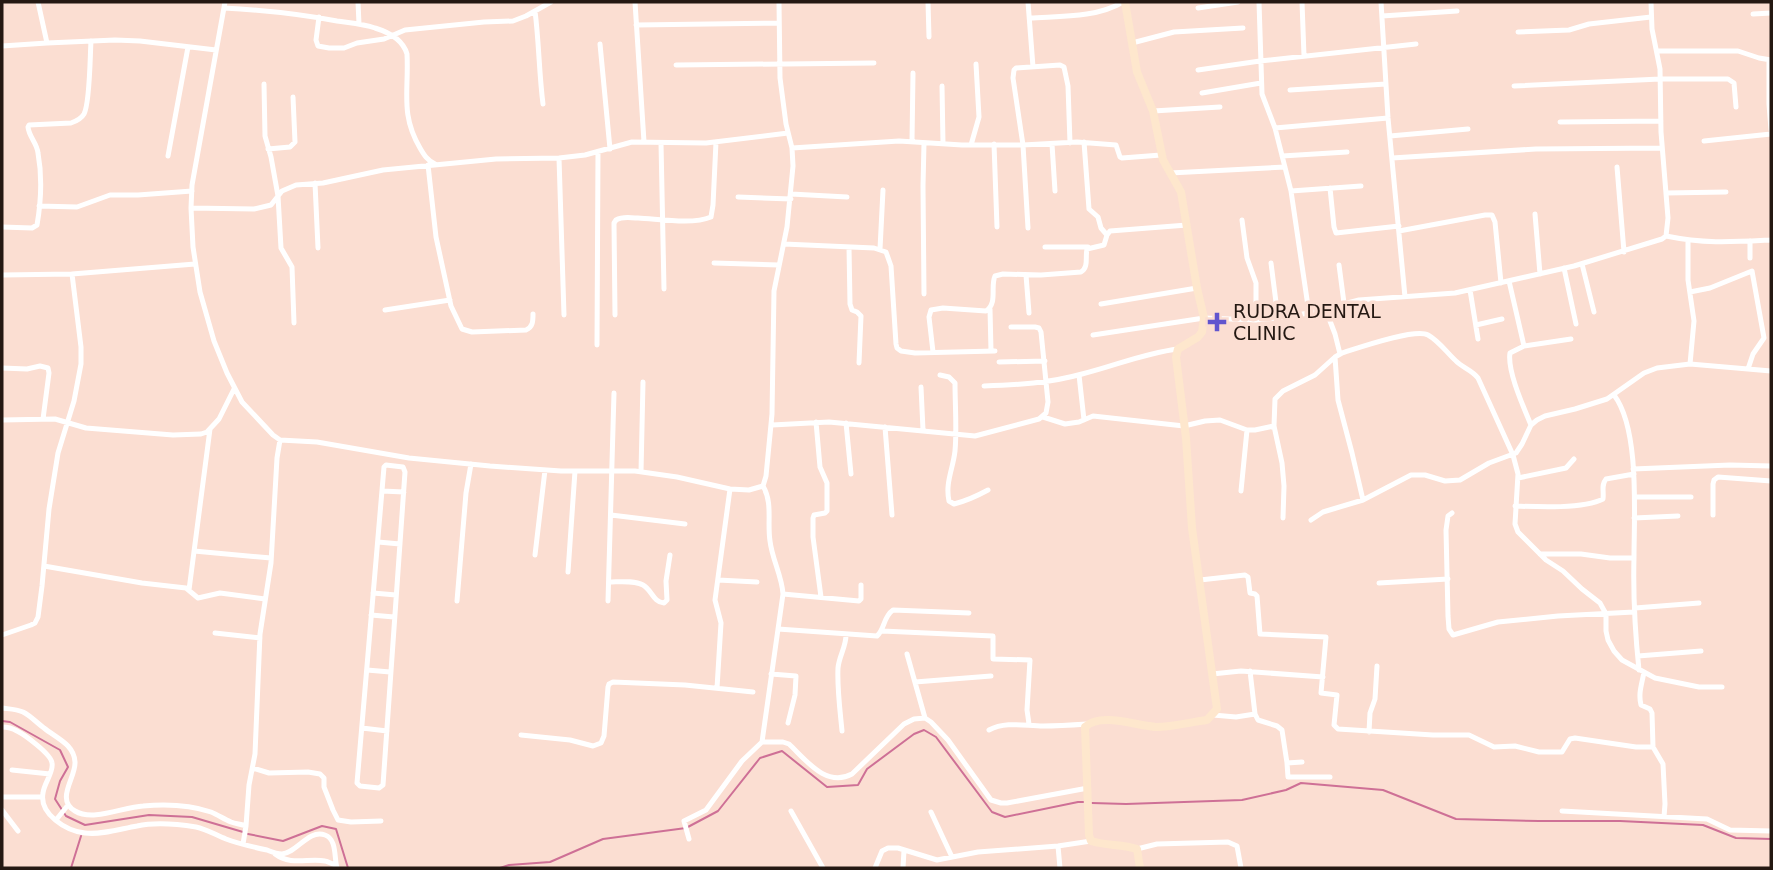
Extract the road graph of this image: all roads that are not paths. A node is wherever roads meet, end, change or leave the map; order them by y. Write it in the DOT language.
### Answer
graph roads {
  1 [pos="38,2"];
  2 [pos="358,2"];
  3 [pos="551,2"];
  4 [pos="635,2"];
  5 [pos="779,2"];
  6 [pos="928,2"];
  7 [pos="1028,2"];
  8 [pos="1124,2"];
  9 [pos="1238,2"];
  10 [pos="1259,2"];
  11 [pos="1302,2"];
  12 [pos="1381,2"];
  13 [pos="1651,2"];
  14 [pos="224,5"];
  15 [pos="1198,8"];
  16 [pos="535,11"];
  17 [pos="1457,11"];
  18 [pos="1771,13"];
  19 [pos="1753,14"];
  20 [pos="1382,16"];
  21 [pos="1651,17"];
  22 [pos="319,18"];
  23 [pos="1030,18"];
  24 [pos="779,23"];
  25 [pos="359,24"];
  26 [pos="636,25"];
  27 [pos="1243,28"];
  28 [pos="1518,32"];
  29 [pos="391,36"];
  30 [pos="929,37"];
  31 [pos="91,41"];
  32 [pos="47,43"];
  33 [pos="1131,43"];
  34 [pos="600,44"];
  35 [pos="1416,44"];
  36 [pos="2,46"];
  37 [pos="188,47"];
  38 [pos="1383,47"];
  39 [pos="216,50"];
  40 [pos="1657,51"];
  41 [pos="1304,56"];
  42 [pos="1770,60"];
  43 [pos="1260,61"];
  44 [pos="779,63"];
  45 [pos="874,63"];
  46 [pos="976,64"];
  47 [pos="676,65"];
  48 [pos="1033,66"];
  49 [pos="1198,70"];
  50 [pos="913,73"];
  51 [pos="1660,79"];
  52 [pos="264,83"];
  53 [pos="1261,83"];
  54 [pos="1386,84"];
  55 [pos="942,86"];
  56 [pos="1514,86"];
  57 [pos="1290,90"];
  58 [pos="1202,93"];
  59 [pos="293,97"];
  60 [pos="543,104"];
  61 [pos="1220,107"];
  62 [pos="1736,107"];
  63 [pos="1153,111"];
  64 [pos="1388,118"];
  65 [pos="1661,121"];
  66 [pos="1560,122"];
  67 [pos="1275,128"];
  68 [pos="1468,129"];
  69 [pos="1771,132"];
  70 [pos="788,133"];
  71 [pos="1390,136"];
  72 [pos="912,141"];
  73 [pos="1704,141"];
  74 [pos="643,142"];
  75 [pos="716,142"];
  76 [pos="924,142"];
  77 [pos="1084,142"];
  78 [pos="662,143"];
  79 [pos="1070,143"];
  80 [pos="943,144"];
  81 [pos="994,144"];
  82 [pos="1052,144"];
  83 [pos="971,145"];
  84 [pos="1023,145"];
  85 [pos="792,148"];
  86 [pos="1662,148"];
  87 [pos="268,149"];
  88 [pos="610,149"];
  89 [pos="598,152"];
  90 [pos="1347,152"];
  91 [pos="1161,155"];
  92 [pos="168,156"];
  93 [pos="1282,156"];
  94 [pos="559,158"];
  95 [pos="1392,158"];
  96 [pos="436,165"];
  97 [pos="428,166"];
  98 [pos="1285,167"];
  99 [pos="1617,167"];
  100 [pos="1170,173"];
  101 [pos="315,183"];
  102 [pos="1361,187"];
  103 [pos="1330,188"];
  104 [pos="883,190"];
  105 [pos="192,191"];
  106 [pos="1055,191"];
  107 [pos="1291,191"];
  108 [pos="1726,192"];
  109 [pos="1666,193"];
  110 [pos="278,197"];
  111 [pos="738,197"];
  112 [pos="791,197"];
  113 [pos="847,197"];
  114 [pos="39,206"];
  115 [pos="191,208"];
  116 [pos="1535,214"];
  117 [pos="663,220"];
  118 [pos="1242,220"];
  119 [pos="1187,225"];
  120 [pos="2,226"];
  121 [pos="997,227"];
  122 [pos="1028,228"];
  123 [pos="1399,228"];
  124 [pos="1107,235"];
  125 [pos="1666,236"];
  126 [pos="1688,240"];
  127 [pos="1771,240"];
  128 [pos="1750,241"];
  129 [pos="784,244"];
  130 [pos="849,247"];
  131 [pos="1045,247"];
  132 [pos="1089,247"];
  133 [pos="318,248"];
  134 [pos="880,249"];
  135 [pos="1624,252"];
  136 [pos="1750,258"];
  137 [pos="714,263"];
  138 [pos="1271,263"];
  139 [pos="195,264"];
  140 [pos="1582,264"];
  141 [pos="779,265"];
  142 [pos="1339,265"];
  143 [pos="1564,268"];
  144 [pos="72,274"];
  145 [pos="1540,274"];
  146 [pos="2,275"];
  147 [pos="1026,275"];
  148 [pos="1509,281"];
  149 [pos="1501,283"];
  150 [pos="1197,288"];
  151 [pos="664,289"];
  152 [pos="1470,290"];
  153 [pos="1690,292"];
  154 [pos="924,294"];
  155 [pos="1405,297"];
  156 [pos="450,300"];
  157 [pos="1344,303"];
  158 [pos="1101,304"];
  159 [pos="990,308"];
  160 [pos="1325,308"];
  161 [pos="385,310"];
  162 [pos="1594,312"];
  163 [pos="1029,313"];
  164 [pos="1309,313"];
  165 [pos="533,314"];
  166 [pos="564,315"];
  167 [pos="615,315"];
  168 [pos="1204,318"];
  169 [pos="1278,318"];
  170 [pos="1502,319"];
  171 [pos="1256,320"];
  172 [pos="294,323"];
  173 [pos="1576,324"];
  174 [pos="1476,325"];
  175 [pos="1010,327"];
  176 [pos="1093,335"];
  177 [pos="1478,339"];
  178 [pos="1572,339"];
  179 [pos="597,345"];
  180 [pos="1524,346"];
  181 [pos="1178,349"];
  182 [pos="933,352"];
  183 [pos="1337,356"];
  184 [pos="1045,361"];
  185 [pos="999,362"];
  186 [pos="859,363"];
  187 [pos="1690,363"];
  188 [pos="2,368"];
  189 [pos="1748,369"];
  190 [pos="1771,371"];
  191 [pos="940,375"];
  192 [pos="1079,375"];
  193 [pos="1047,381"];
  194 [pos="643,382"];
  195 [pos="984,386"];
  196 [pos="921,387"];
  197 [pos="234,389"];
  198 [pos="614,393"];
  199 [pos="1614,395"];
  200 [pos="1043,417"];
  201 [pos="43,419"];
  202 [pos="2,420"];
  203 [pos="1084,420"];
  204 [pos="816,422"];
  205 [pos="846,423"];
  206 [pos="67,424"];
  207 [pos="772,425"];
  208 [pos="1531,425"];
  209 [pos="1184,426"];
  210 [pos="1274,426"];
  211 [pos="885,427"];
  212 [pos="210,429"];
  213 [pos="923,430"];
  214 [pos="1247,430"];
  215 [pos="955,434"];
  216 [pos="280,440"];
  217 [pos="1513,455"];
  218 [pos="397,456"];
  219 [pos="1574,459"];
  220 [pos="471,464"];
  221 [pos="395,466"];
  222 [pos="1771,466"];
  223 [pos="545,470"];
  224 [pos="612,470"];
  225 [pos="575,471"];
  226 [pos="641,472"];
  227 [pos="1633,472"];
  228 [pos="850,474"];
  229 [pos="1518,478"];
  230 [pos="1771,481"];
  231 [pos="763,486"];
  232 [pos="730,489"];
  233 [pos="988,490"];
  234 [pos="382,491"];
  235 [pos="1241,491"];
  236 [pos="404,492"];
  237 [pos="1635,497"];
  238 [pos="1691,497"];
  239 [pos="1363,500"];
  240 [pos="1515,506"];
  241 [pos="1452,513"];
  242 [pos="891,514"];
  243 [pos="611,515"];
  244 [pos="1713,515"];
  245 [pos="1678,516"];
  246 [pos="1283,517"];
  247 [pos="1634,518"];
  248 [pos="1311,520"];
  249 [pos="685,524"];
  250 [pos="377,542"];
  251 [pos="400,544"];
  252 [pos="194,551"];
  253 [pos="1540,554"];
  254 [pos="535,555"];
  255 [pos="670,555"];
  256 [pos="271,558"];
  257 [pos="1634,558"];
  258 [pos="44,566"];
  259 [pos="568,572"];
  260 [pos="1448,579"];
  261 [pos="718,580"];
  262 [pos="1200,580"];
  263 [pos="608,582"];
  264 [pos="757,582"];
  265 [pos="1380,583"];
  266 [pos="861,585"];
  267 [pos="189,590"];
  268 [pos="373,593"];
  269 [pos="783,594"];
  270 [pos="396,595"];
  271 [pos="821,597"];
  272 [pos="265,599"];
  273 [pos="608,600"];
  274 [pos="457,601"];
  275 [pos="1699,603"];
  276 [pos="1634,610"];
  277 [pos="969,613"];
  278 [pos="1606,614"];
  279 [pos="371,615"];
  280 [pos="394,617"];
  281 [pos="778,629"];
  282 [pos="882,631"];
  283 [pos="215,634"];
  284 [pos="2,635"];
  285 [pos="846,635"];
  286 [pos="260,638"];
  287 [pos="1701,650"];
  288 [pos="907,654"];
  289 [pos="1638,656"];
  290 [pos="1377,666"];
  291 [pos="367,670"];
  292 [pos="1251,671"];
  293 [pos="1641,671"];
  294 [pos="390,672"];
  295 [pos="771,674"];
  296 [pos="1212,674"];
  297 [pos="991,676"];
  298 [pos="1323,677"];
  299 [pos="915,682"];
  300 [pos="1722,687"];
  301 [pos="717,688"];
  302 [pos="753,692"];
  303 [pos="2,708"];
  304 [pos="1255,714"];
  305 [pos="1213,715"];
  306 [pos="925,718"];
  307 [pos="788,723"];
  308 [pos="1029,724"];
  309 [pos="1087,724"];
  310 [pos="2,727"];
  311 [pos="362,728"];
  312 [pos="989,730"];
  313 [pos="387,731"];
  314 [pos="842,731"];
  315 [pos="1369,732"];
  316 [pos="521,735"];
  317 [pos="762,742"];
  318 [pos="1653,747"];
  319 [pos="1302,762"];
  320 [pos="1287,763"];
  321 [pos="253,768"];
  322 [pos="12,770"];
  323 [pos="50,774"];
  324 [pos="1330,777"];
  325 [pos="1088,790"];
  326 [pos="2,797"];
  327 [pos="42,797"];
  328 [pos="67,806"];
  329 [pos="2,810"];
  330 [pos="791,811"];
  331 [pos="1562,811"];
  332 [pos="931,812"];
  333 [pos="1664,817"];
  334 [pos="57,819"];
  335 [pos="382,821"];
  336 [pos="246,827"];
  337 [pos="18,831"];
  338 [pos="1771,831"];
  339 [pos="688,837"];
  340 [pos="1091,841"];
  341 [pos="243,843"];
  342 [pos="1058,846"];
  343 [pos="1137,849"];
  344 [pos="904,850"];
  345 [pos="273,852"];
  346 [pos="953,857"];
  347 [pos="336,867"];
  348 [pos="823,868"];
  349 [pos="875,868"];
  350 [pos="904,868"];
  351 [pos="1059,868"];
  352 [pos="1140,868"];
  353 [pos="1241,868"];
  1 -- 32 [label="street"];
  2 -- 25 [label="street"];
  3 -- 16 [label="street"];
  4 -- 26 [label="street"];
  5 -- 24 [label="street"];
  6 -- 30 [label="street"];
  7 -- 23 [label="street"];
  8 -- 23 [label="street"];
  8 -- 33 [label="street"];
  9 -- 15 [label="street"];
  10 -- 43 [label="street"];
  11 -- 41 [label="street"];
  12 -- 20 [label="street"];
  13 -- 21 [label="street"];
  14 -- 22 [label="street"];
  14 -- 39 [label="street"];
  16 -- 29 [label="street"];
  16 -- 60 [label="street"];
  17 -- 20 [label="street"];
  18 -- 19 [label="street"];
  20 -- 38 [label="street"];
  21 -- 28 [label="street"];
  21 -- 40 [label="street"];
  22 -- 25 [label="street"];
  22 -- 29 [label="street"];
  23 -- 48 [label="street"];
  24 -- 26 [label="street"];
  24 -- 44 [label="street"];
  25 -- 29 [label="street"];
  26 -- 74 [label="street"];
  27 -- 33 [label="street"];
  29 -- 96 [label="street"];
  31 -- 32 [label="street"];
  31 -- 37 [label="street"];
  31 -- 114 [label="street"];
  32 -- 36 [label="street"];
  33 -- 63 [label="street"];
  34 -- 88 [label="street"];
  35 -- 38 [label="street"];
  37 -- 39 [label="street"];
  37 -- 92 [label="street"];
  38 -- 41 [label="street"];
  38 -- 54 [label="street"];
  39 -- 105 [label="street"];
  40 -- 42 [label="street"];
  40 -- 51 [label="street"];
  41 -- 43 [label="street"];
  42 -- 69 [label="street"];
  43 -- 49 [label="street"];
  43 -- 53 [label="street"];
  44 -- 45 [label="street"];
  44 -- 47 [label="street"];
  44 -- 70 [label="street"];
  46 -- 83 [label="street"];
  48 -- 79 [label="street"];
  48 -- 84 [label="street"];
  50 -- 72 [label="street"];
  51 -- 56 [label="street"];
  51 -- 62 [label="street"];
  51 -- 65 [label="street"];
  52 -- 87 [label="street"];
  53 -- 58 [label="street"];
  53 -- 67 [label="street"];
  54 -- 57 [label="street"];
  54 -- 64 [label="street"];
  55 -- 80 [label="street"];
  59 -- 87 [label="street"];
  61 -- 63 [label="street"];
  63 -- 91 [label="street"];
  64 -- 67 [label="street"];
  64 -- 71 [label="street"];
  65 -- 66 [label="street"];
  65 -- 86 [label="street"];
  67 -- 93 [label="street"];
  68 -- 71 [label="street"];
  69 -- 73 [label="street"];
  70 -- 75 [label="street"];
  70 -- 85 [label="street"];
  71 -- 95 [label="street"];
  72 -- 76 [label="street"];
  72 -- 85 [label="street"];
  74 -- 78 [label="street"];
  74 -- 88 [label="street"];
  75 -- 78 [label="street"];
  75 -- 117 [label="street"];
  76 -- 80 [label="street"];
  76 -- 154 [label="street"];
  77 -- 79 [label="street"];
  77 -- 91 [label="street"];
  77 -- 124 [label="street"];
  78 -- 117 [label="street"];
  79 -- 82 [label="street"];
  80 -- 83 [label="street"];
  81 -- 83 [label="street"];
  81 -- 84 [label="street"];
  81 -- 121 [label="street"];
  82 -- 84 [label="street"];
  82 -- 106 [label="street"];
  84 -- 122 [label="street"];
  85 -- 112 [label="street"];
  86 -- 95 [label="street"];
  86 -- 109 [label="street"];
  87 -- 110 [label="street"];
  88 -- 89 [label="street"];
  89 -- 94 [label="street"];
  89 -- 179 [label="street"];
  90 -- 93 [label="street"];
  91 -- 100 [label="street"];
  93 -- 98 [label="street"];
  94 -- 96 [label="street"];
  94 -- 166 [label="street"];
  95 -- 123 [label="street"];
  96 -- 97 [label="street"];
  97 -- 101 [label="street"];
  97 -- 156 [label="street"];
  98 -- 100 [label="street"];
  98 -- 107 [label="street"];
  99 -- 135 [label="street"];
  100 -- 119 [label="street"];
  101 -- 110 [label="street"];
  101 -- 133 [label="street"];
  102 -- 103 [label="street"];
  103 -- 107 [label="street"];
  103 -- 123 [label="street"];
  104 -- 134 [label="street"];
  105 -- 114 [label="street"];
  105 -- 115 [label="street"];
  107 -- 164 [label="street"];
  108 -- 109 [label="street"];
  109 -- 125 [label="street"];
  110 -- 115 [label="street"];
  110 -- 172 [label="street"];
  111 -- 112 [label="street"];
  112 -- 113 [label="street"];
  112 -- 129 [label="street"];
  114 -- 120 [label="street"];
  115 -- 139 [label="street"];
  116 -- 145 [label="street"];
  117 -- 151 [label="street"];
  117 -- 167 [label="street"];
  118 -- 171 [label="street"];
  119 -- 124 [label="street"];
  119 -- 150 [label="street"];
  123 -- 149 [label="street"];
  123 -- 155 [label="street"];
  124 -- 132 [label="street"];
  125 -- 126 [label="street"];
  125 -- 135 [label="street"];
  126 -- 128 [label="street"];
  126 -- 153 [label="street"];
  127 -- 128 [label="street"];
  128 -- 136 [label="street"];
  129 -- 130 [label="street"];
  129 -- 141 [label="street"];
  130 -- 134 [label="street"];
  130 -- 186 [label="street"];
  131 -- 132 [label="street"];
  132 -- 147 [label="street"];
  134 -- 182 [label="street"];
  135 -- 140 [label="street"];
  137 -- 141 [label="street"];
  138 -- 169 [label="street"];
  139 -- 144 [label="street"];
  139 -- 197 [label="street"];
  140 -- 143 [label="street"];
  140 -- 162 [label="street"];
  141 -- 207 [label="street"];
  142 -- 157 [label="street"];
  143 -- 145 [label="street"];
  143 -- 173 [label="street"];
  144 -- 146 [label="street"];
  144 -- 206 [label="street"];
  145 -- 148 [label="street"];
  147 -- 159 [label="street"];
  147 -- 163 [label="street"];
  148 -- 149 [label="street"];
  148 -- 180 [label="street"];
  149 -- 152 [label="street"];
  150 -- 158 [label="street"];
  150 -- 168 [label="street"];
  152 -- 155 [label="street"];
  152 -- 174 [label="street"];
  153 -- 187 [label="street"];
  153 -- 189 [label="street"];
  155 -- 157 [label="street"];
  156 -- 161 [label="street"];
  156 -- 165 [label="street"];
  157 -- 160 [label="street"];
  159 -- 182 [label="street"];
  159 -- 182 [label="street"];
  160 -- 164 [label="street"];
  160 -- 183 [label="street"];
  164 -- 169 [label="street"];
  168 -- 171 [label="street"];
  168 -- 176 [label="street"];
  168 -- 181 [label="street"];
  169 -- 171 [label="street"];
  170 -- 174 [label="street"];
  174 -- 177 [label="street"];
  175 -- 184 [label="street"];
  178 -- 180 [label="street"];
  180 -- 208 [label="street"];
  181 -- 192 [label="street"];
  181 -- 209 [label="street"];
  183 -- 210 [label="street"];
  183 -- 217 [label="street"];
  183 -- 239 [label="street"];
  184 -- 185 [label="street"];
  184 -- 193 [label="street"];
  187 -- 189 [label="street"];
  187 -- 199 [label="street"];
  188 -- 201 [label="street"];
  189 -- 190 [label="street"];
  191 -- 215 [label="street"];
  192 -- 193 [label="street"];
  192 -- 203 [label="street"];
  193 -- 195 [label="street"];
  193 -- 200 [label="street"];
  194 -- 226 [label="street"];
  196 -- 213 [label="street"];
  197 -- 212 [label="street"];
  197 -- 216 [label="street"];
  198 -- 224 [label="street"];
  199 -- 208 [label="street"];
  199 -- 227 [label="street"];
  200 -- 203 [label="street"];
  200 -- 215 [label="street"];
  201 -- 202 [label="street"];
  201 -- 206 [label="street"];
  203 -- 209 [label="street"];
  204 -- 205 [label="street"];
  204 -- 207 [label="street"];
  204 -- 271 [label="street"];
  205 -- 211 [label="street"];
  205 -- 228 [label="street"];
  206 -- 212 [label="street"];
  206 -- 258 [label="street"];
  207 -- 231 [label="street"];
  208 -- 217 [label="street"];
  209 -- 214 [label="street"];
  209 -- 262 [label="street"];
  210 -- 214 [label="street"];
  210 -- 246 [label="street"];
  211 -- 213 [label="street"];
  211 -- 242 [label="street"];
  212 -- 252 [label="street"];
  213 -- 215 [label="street"];
  214 -- 235 [label="street"];
  215 -- 233 [label="street"];
  216 -- 218 [label="street"];
  216 -- 256 [label="street"];
  217 -- 229 [label="street"];
  217 -- 239 [label="street"];
  218 -- 220 [label="street"];
  218 -- 221 [label="street"];
  219 -- 229 [label="street"];
  220 -- 223 [label="street"];
  220 -- 274 [label="street"];
  221 -- 234 [label="street"];
  221 -- 236 [label="street"];
  222 -- 227 [label="street"];
  223 -- 225 [label="street"];
  223 -- 254 [label="street"];
  224 -- 225 [label="street"];
  224 -- 226 [label="street"];
  224 -- 243 [label="street"];
  225 -- 259 [label="street"];
  226 -- 232 [label="street"];
  227 -- 237 [label="street"];
  227 -- 240 [label="street"];
  229 -- 240 [label="street"];
  230 -- 244 [label="street"];
  231 -- 232 [label="street"];
  231 -- 269 [label="street"];
  232 -- 261 [label="street"];
  234 -- 236 [label="street"];
  234 -- 250 [label="street"];
  236 -- 251 [label="street"];
  237 -- 238 [label="street"];
  237 -- 247 [label="street"];
  239 -- 248 [label="street"];
  240 -- 253 [label="street"];
  241 -- 260 [label="street"];
  243 -- 249 [label="street"];
  243 -- 263 [label="street"];
  245 -- 247 [label="street"];
  247 -- 257 [label="street"];
  250 -- 251 [label="street"];
  250 -- 268 [label="street"];
  251 -- 270 [label="street"];
  252 -- 256 [label="street"];
  252 -- 267 [label="street"];
  253 -- 257 [label="street"];
  253 -- 278 [label="street"];
  255 -- 263 [label="street"];
  256 -- 272 [label="street"];
  257 -- 276 [label="street"];
  258 -- 267 [label="street"];
  258 -- 284 [label="street"];
  260 -- 265 [label="street"];
  260 -- 278 [label="street"];
  261 -- 264 [label="street"];
  261 -- 301 [label="street"];
  262 -- 296 [label="street"];
  262 -- 298 [label="street"];
  263 -- 273 [label="street"];
  266 -- 271 [label="street"];
  267 -- 272 [label="street"];
  268 -- 270 [label="street"];
  268 -- 279 [label="street"];
  269 -- 271 [label="street"];
  269 -- 281 [label="street"];
  270 -- 280 [label="street"];
  272 -- 286 [label="street"];
  275 -- 276 [label="street"];
  276 -- 278 [label="street"];
  276 -- 289 [label="street"];
  277 -- 282 [label="street"];
  278 -- 293 [label="street"];
  279 -- 280 [label="street"];
  279 -- 291 [label="street"];
  280 -- 294 [label="street"];
  281 -- 285 [label="street"];
  281 -- 295 [label="street"];
  282 -- 285 [label="street"];
  282 -- 308 [label="street"];
  283 -- 286 [label="street"];
  285 -- 314 [label="street"];
  286 -- 321 [label="street"];
  287 -- 289 [label="street"];
  288 -- 299 [label="street"];
  289 -- 293 [label="street"];
  290 -- 315 [label="street"];
  291 -- 294 [label="street"];
  291 -- 311 [label="street"];
  292 -- 296 [label="street"];
  292 -- 298 [label="street"];
  292 -- 304 [label="street"];
  293 -- 300 [label="street"];
  293 -- 318 [label="street"];
  294 -- 313 [label="street"];
  295 -- 307 [label="street"];
  295 -- 317 [label="street"];
  296 -- 305 [label="street"];
  297 -- 299 [label="street"];
  298 -- 315 [label="street"];
  299 -- 306 [label="street"];
  301 -- 302 [label="street"];
  301 -- 316 [label="street"];
  303 -- 328 [label="street"];
  304 -- 305 [label="street"];
  304 -- 320 [label="street"];
  305 -- 309 [label="street"];
  306 -- 317 [label="street"];
  306 -- 325 [label="street"];
  308 -- 309 [label="street"];
  308 -- 312 [label="street"];
  309 -- 325 [label="street"];
  310 -- 323 [label="street"];
  311 -- 313 [label="street"];
  311 -- 313 [label="street"];
  315 -- 318 [label="street"];
  317 -- 339 [label="street"];
  318 -- 333 [label="street"];
  319 -- 320 [label="street"];
  320 -- 324 [label="street"];
  321 -- 335 [label="street"];
  321 -- 336 [label="street"];
  322 -- 323 [label="street"];
  323 -- 327 [label="street"];
  325 -- 340 [label="street"];
  326 -- 327 [label="street"];
  327 -- 334 [label="street"];
  328 -- 334 [label="street"];
  328 -- 336 [label="street"];
  329 -- 337 [label="street"];
  330 -- 348 [label="street"];
  331 -- 333 [label="street"];
  332 -- 346 [label="street"];
  333 -- 338 [label="street"];
  334 -- 341 [label="street"];
  336 -- 341 [label="street"];
  340 -- 342 [label="street"];
  340 -- 343 [label="street"];
  341 -- 345 [label="street"];
  342 -- 346 [label="street"];
  342 -- 351 [label="street"];
  343 -- 352 [label="street"];
  343 -- 353 [label="street"];
  344 -- 346 [label="street"];
  344 -- 349 [label="street"];
  344 -- 350 [label="street"];
  345 -- 347 [label="street"];
  345 -- 347 [label="street"];
}
